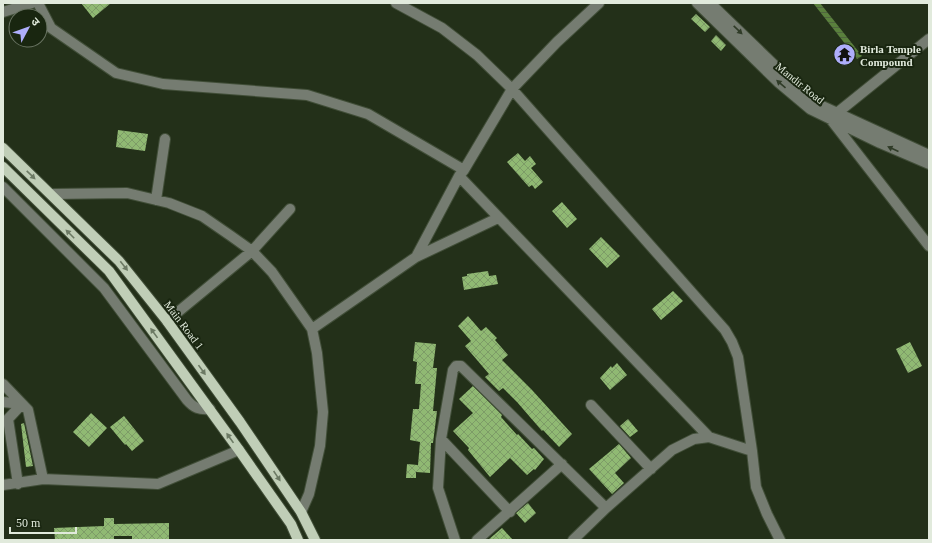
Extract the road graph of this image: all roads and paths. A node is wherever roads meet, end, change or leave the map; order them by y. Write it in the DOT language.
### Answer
graph roads {
  1 [pos="32,3"];
  2 [pos="38,3"];
  3 [pos="396,3"];
  4 [pos="598,3"];
  5 [pos="696,3"];
  6 [pos="710,3"];
  7 [pos="3,12"];
  8 [pos="929,39"];
  9 [pos="512,88"];
  10 [pos="833,116"];
  11 [pos="165,139"];
  12 [pos="3,148"];
  13 [pos="929,155"];
  14 [pos="929,164"];
  15 [pos="3,167"];
  16 [pos="461,173"];
  17 [pos="3,187"];
  18 [pos="51,194"];
  19 [pos="156,200"];
  20 [pos="290,209"];
  21 [pos="498,218"];
  22 [pos="929,246"];
  23 [pos="252,251"];
  24 [pos="416,257"];
  25 [pos="167,321"];
  26 [pos="312,329"];
  27 [pos="3,384"];
  28 [pos="3,402"];
  29 [pos="22,404"];
  30 [pos="591,405"];
  31 [pos="210,409"];
  32 [pos="709,437"];
  33 [pos="442,439"];
  34 [pos="239,450"];
  35 [pos="752,451"];
  36 [pos="562,464"];
  37 [pos="651,469"];
  38 [pos="44,479"];
  39 [pos="18,484"];
  40 [pos="3,485"];
  41 [pos="606,508"];
  42 [pos="301,512"];
  43 [pos="510,512"];
  44 [pos="298,540"];
  45 [pos="315,540"];
  46 [pos="455,540"];
  47 [pos="477,540"];
  48 [pos="573,540"];
  49 [pos="780,540"];
  1 -- 7 [label="street"];
  2 -- 16 [label="street"];
  3 -- 9 [label="street"];
  4 -- 9 [label="street"];
  10 -- 5 [label="street, Mandir Road, one-way"];
  6 -- 10 [label="street, Mandir Road, one-way"];
  8 -- 10 [label="street"];
  9 -- 16 [label="street"];
  9 -- 35 [label="street"];
  10 -- 13 [label="street, Mandir Road"];
  14 -- 10 [label="street, Mandir Road, one-way"];
  10 -- 22 [label="street"];
  11 -- 19 [label="street"];
  12 -- 18 [label="main road, Main Road 1, one-way"];
  31 -- 15 [label="main road, one-way"];
  16 -- 21 [label="street"];
  16 -- 24 [label="street"];
  17 -- 31 [label="street"];
  18 -- 19 [label="street"];
  18 -- 25 [label="main road, Main Road 1, one-way"];
  19 -- 23 [label="street"];
  20 -- 23 [label="street"];
  21 -- 24 [label="street"];
  21 -- 32 [label="street"];
  23 -- 25 [label="street"];
  23 -- 26 [label="street"];
  24 -- 26 [label="street"];
  25 -- 42 [label="main road, Main Road 1, one-way"];
  26 -- 42 [label="street"];
  27 -- 29 [label="street"];
  28 -- 29 [label="street"];
  29 -- 38 [label="street"];
  29 -- 39 [label="street"];
  30 -- 37 [label="street"];
  34 -- 31 [label="main road, one-way"];
  32 -- 35 [label="street"];
  32 -- 37 [label="street"];
  33 -- 36 [label="street"];
  33 -- 43 [label="street"];
  33 -- 46 [label="street"];
  34 -- 38 [label="street"];
  34 -- 44 [label="main road"];
  35 -- 49 [label="street"];
  36 -- 41 [label="street"];
  36 -- 43 [label="street"];
  37 -- 41 [label="street"];
  38 -- 39 [label="street"];
  39 -- 40 [label="street"];
  41 -- 48 [label="street"];
  42 -- 45 [label="main road, Main Road 1"];
  43 -- 47 [label="street"];
}
